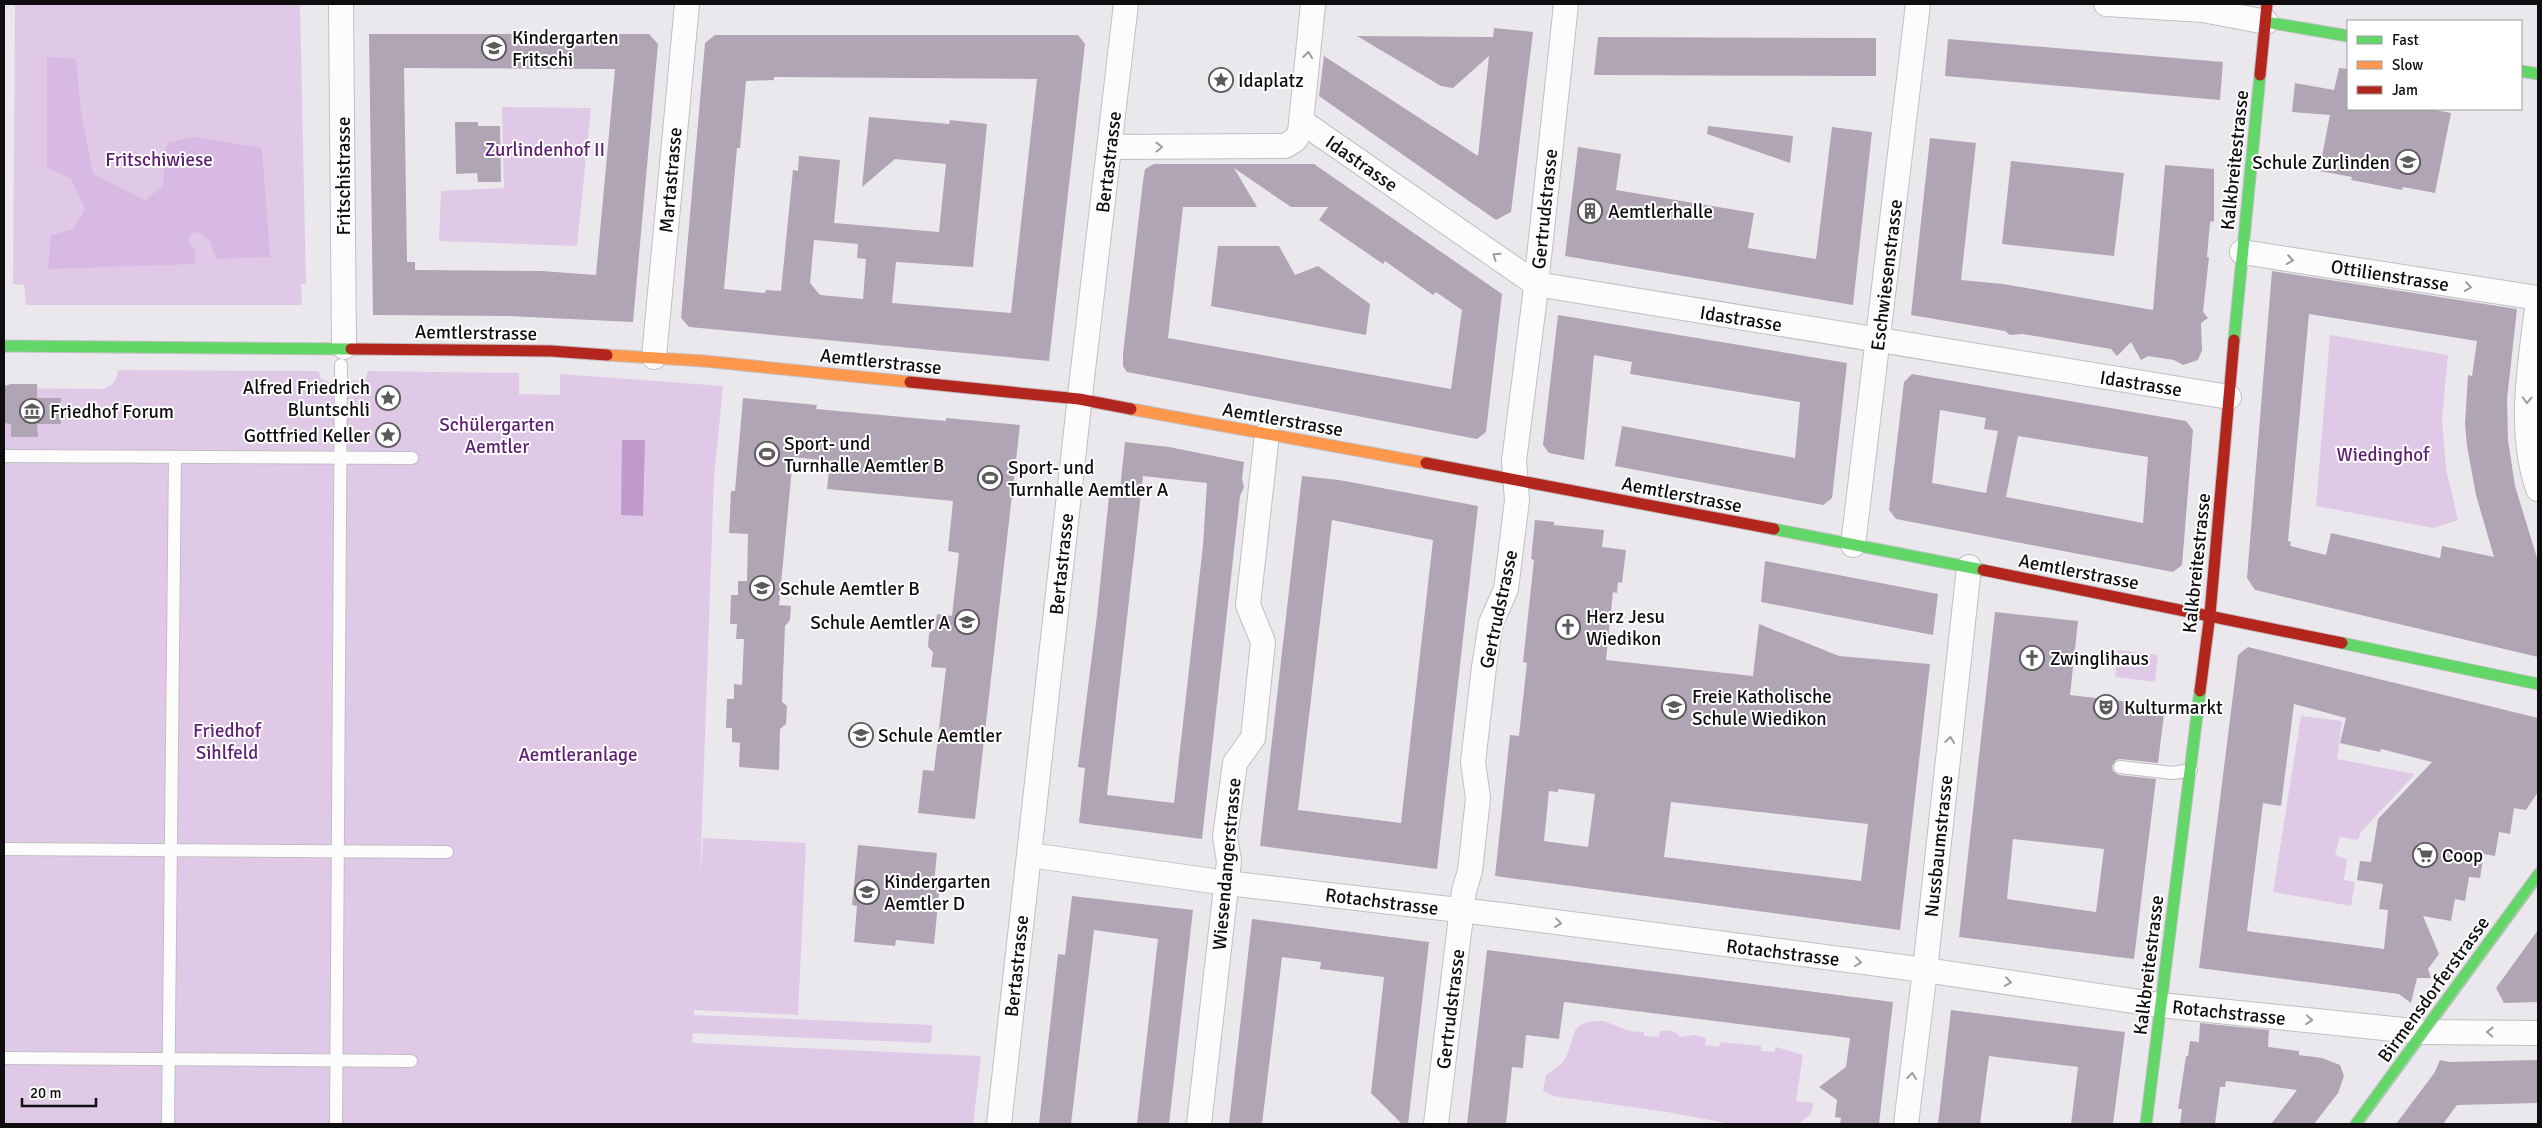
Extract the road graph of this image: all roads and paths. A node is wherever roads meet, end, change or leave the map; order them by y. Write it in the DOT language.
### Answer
graph roads {
  1 [pos="341,4"];
  2 [pos="687,4"];
  3 [pos="1126,4"];
  4 [pos="1313,4"];
  5 [pos="1566,4"];
  6 [pos="1918,4"];
  7 [pos="2106,4"];
  8 [pos="2266,13"];
  9 [pos="2347,36"];
  10 [pos="2522,71"];
  11 [pos="2538,74"];
  12 [pos="1301,120"];
  13 [pos="1110,147"];
  14 [pos="2242,252"];
  15 [pos="1536,284"];
  16 [pos="2538,298"];
  17 [pos="1879,340"];
  18 [pos="4,346"];
  19 [pos="342,356"];
  20 [pos="654,357"];
  21 [pos="2229,398"];
  22 [pos="1079,399"];
  23 [pos="1267,434"];
  24 [pos="4,456"];
  25 [pos="175,457"];
  26 [pos="340,458"];
  27 [pos="412,458"];
  28 [pos="1514,479"];
  29 [pos="2538,489"];
  30 [pos="1853,545"];
  31 [pos="1969,567"];
  32 [pos="2210,614"];
  33 [pos="2538,684"];
  34 [pos="2120,767"];
  35 [pos="2191,770"];
  36 [pos="4,849"];
  37 [pos="170,850"];
  38 [pos="338,852"];
  39 [pos="446,852"];
  40 [pos="1030,856"];
  41 [pos="2538,875"];
  42 [pos="1226,883"];
  43 [pos="1462,911"];
  44 [pos="1925,970"];
  45 [pos="2160,1005"];
  46 [pos="2423,1032"];
  47 [pos="2538,1033"];
  48 [pos="4,1058"];
  49 [pos="168,1060"];
  50 [pos="411,1061"];
  51 [pos="337,1062"];
  52 [pos="168,1124"];
  53 [pos="336,1124"];
  54 [pos="999,1124"];
  55 [pos="1199,1124"];
  56 [pos="1436,1124"];
  57 [pos="1906,1124"];
  58 [pos="2146,1124"];
  59 [pos="2356,1124"];
  1 -- 19 [label="street, Fritschistrasse"];
  2 -- 20 [label="street, Martastrasse"];
  3 -- 13 [label="street, Bertastrasse"];
  12 -- 4 [label="street, one-way"];
  5 -- 15 [label="street, Gertrudstrasse"];
  6 -- 17 [label="street, Eschwiesenstrasse"];
  7 -- 8 [label="street"];
  8 -- 9 [label="street"];
  8 -- 14 [label="street, Kalkbreitestrasse"];
  10 -- 11 [label="street"];
  13 -- 12 [label="street, one-way"];
  15 -- 12 [label="street, Idastrasse, one-way"];
  13 -- 22 [label="street, Bertastrasse"];
  14 -- 16 [label="street, Ottilienstrasse, one-way"];
  14 -- 21 [label="street, Kalkbreitestrasse"];
  15 -- 17 [label="street, Idastrasse"];
  15 -- 28 [label="street, Gertrudstrasse"];
  16 -- 29 [label="street, one-way"];
  17 -- 21 [label="street, Idastrasse"];
  17 -- 30 [label="street, Eschwiesenstrasse"];
  18 -- 19 [label="street, Aemtlerstrasse"];
  19 -- 20 [label="street, Aemtlerstrasse"];
  19 -- 26 [label="lane"];
  20 -- 22 [label="street, Aemtlerstrasse"];
  21 -- 32 [label="street, Kalkbreitestrasse"];
  22 -- 23 [label="street, Aemtlerstrasse"];
  22 -- 40 [label="street, Bertastrasse"];
  23 -- 28 [label="street, Aemtlerstrasse"];
  23 -- 42 [label="street, Wiesendangerstrasse"];
  24 -- 25 [label="lane"];
  25 -- 26 [label="lane"];
  25 -- 37 [label="lane"];
  26 -- 27 [label="lane"];
  26 -- 38 [label="lane"];
  28 -- 30 [label="street, Aemtlerstrasse"];
  28 -- 43 [label="street, Gertrudstrasse"];
  30 -- 31 [label="street, Aemtlerstrasse"];
  31 -- 32 [label="street, Aemtlerstrasse"];
  44 -- 31 [label="street, Nussbaumstrasse, one-way"];
  32 -- 33 [label="street, Aemtlerstrasse"];
  32 -- 35 [label="street, Kalkbreitestrasse"];
  34 -- 35 [label="lane"];
  35 -- 45 [label="street, Kalkbreitestrasse"];
  36 -- 37 [label="lane"];
  37 -- 38 [label="lane"];
  37 -- 49 [label="lane"];
  38 -- 39 [label="lane"];
  38 -- 51 [label="lane"];
  40 -- 42 [label="street, Rotachstrasse"];
  40 -- 54 [label="street, Bertastrasse"];
  41 -- 46 [label="street, Birmensdorferstrasse"];
  42 -- 43 [label="street, Rotachstrasse"];
  42 -- 55 [label="street, Wiesendangerstrasse"];
  43 -- 44 [label="street, Rotachstrasse, one-way"];
  43 -- 56 [label="street, Gertrudstrasse"];
  44 -- 45 [label="street, Rotachstrasse, one-way"];
  57 -- 44 [label="street, Nussbaumstrasse, one-way"];
  45 -- 46 [label="street, Rotachstrasse, one-way"];
  45 -- 58 [label="street, Kalkbreitestrasse"];
  47 -- 46 [label="street, Rotachstrasse, one-way"];
  46 -- 59 [label="street, Birmensdorferstrasse"];
  48 -- 49 [label="lane"];
  49 -- 51 [label="lane"];
  49 -- 52 [label="lane"];
  50 -- 51 [label="lane"];
  51 -- 53 [label="lane"];
}
